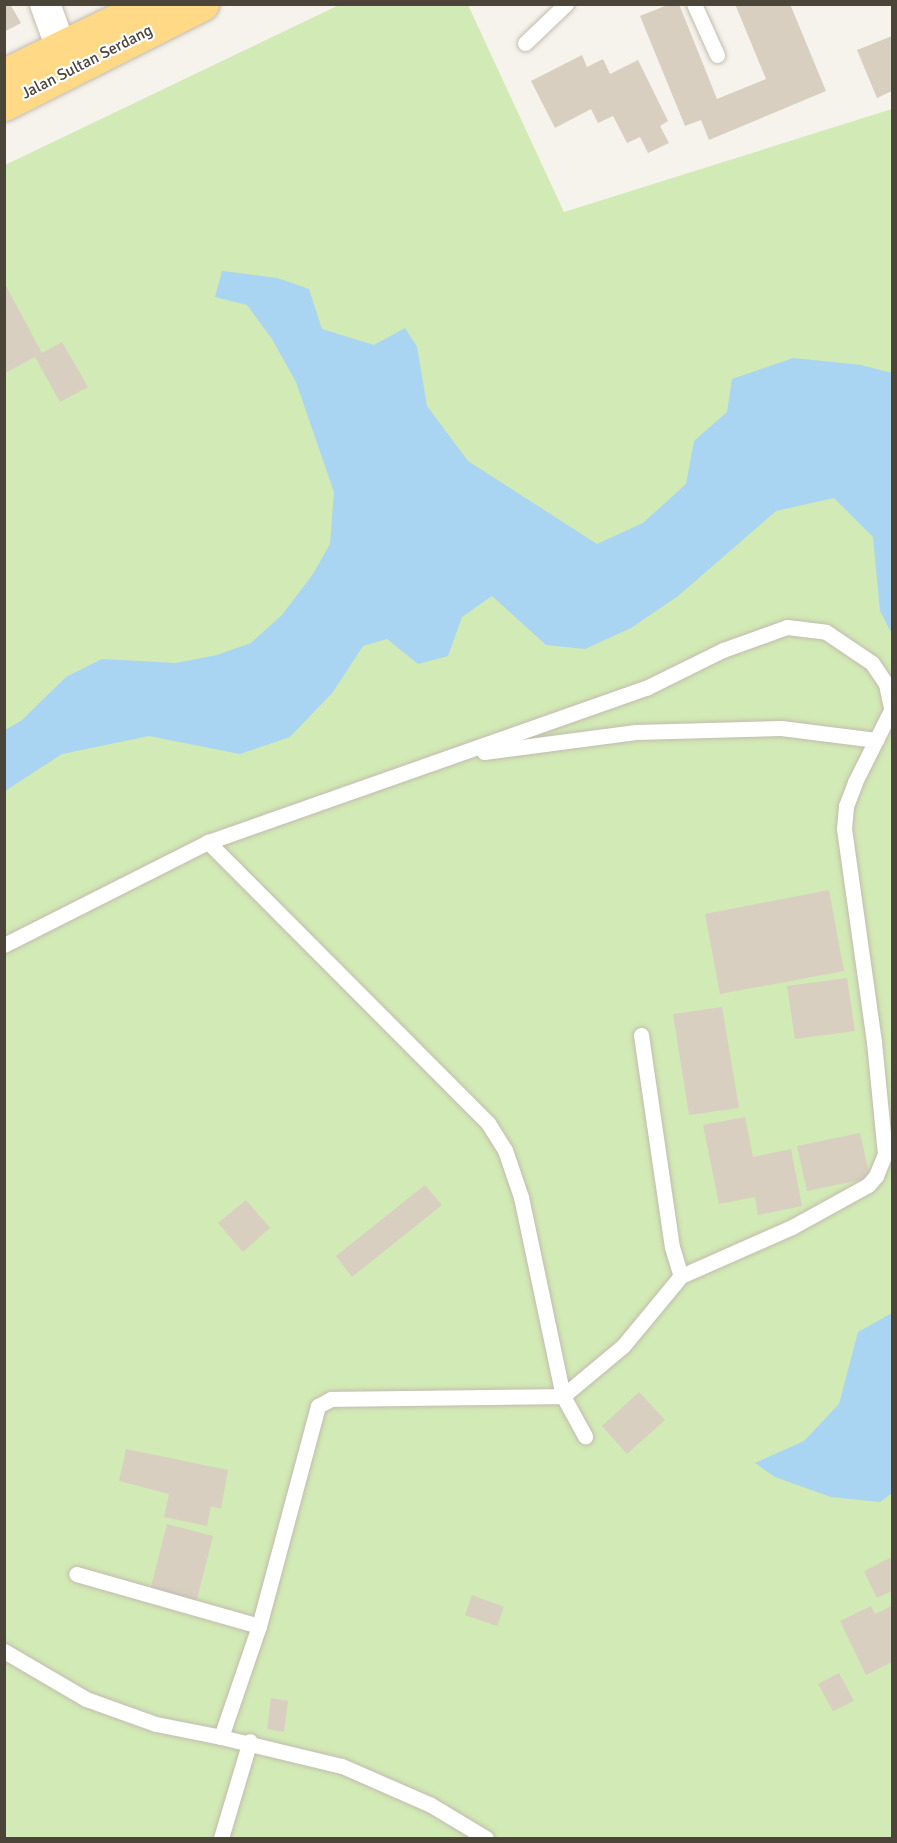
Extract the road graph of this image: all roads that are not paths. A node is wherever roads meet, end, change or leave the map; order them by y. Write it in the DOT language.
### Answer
graph roads {
  1 [pos="45,4"];
  2 [pos="150,4"];
  3 [pos="202,4"];
  4 [pos="566,4"];
  5 [pos="694,4"];
  6 [pos="525,44"];
  7 [pos="61,48"];
  8 [pos="717,55"];
  9 [pos="4,75"];
  10 [pos="4,104"];
  11 [pos="891,712"];
  12 [pos="876,740"];
  13 [pos="451,757"];
  14 [pos="208,842"];
  15 [pos="4,945"];
  16 [pos="641,1035"];
  17 [pos="681,1276"];
  18 [pos="563,1396"];
  19 [pos="585,1436"];
  20 [pos="76,1574"];
  21 [pos="259,1626"];
  22 [pos="4,1651"];
  23 [pos="221,1737"];
  24 [pos="250,1742"];
  25 [pos="222,1839"];
  26 [pos="486,1839"];
  1 -- 7 [label="street"];
  2 -- 7 [label="highway, Jalan Sultan Serdang"];
  3 -- 10 [label="highway, Jalan Sultan Serdang"];
  4 -- 6 [label="lane"];
  5 -- 8 [label="lane"];
  7 -- 9 [label="highway, Jalan Sultan Serdang"];
  11 -- 12 [label="lane"];
  11 -- 13 [label="lane"];
  12 -- 13 [label="lane"];
  12 -- 17 [label="lane"];
  13 -- 14 [label="lane"];
  14 -- 15 [label="lane"];
  14 -- 18 [label="lane"];
  16 -- 17 [label="lane"];
  17 -- 18 [label="lane"];
  18 -- 19 [label="lane"];
  18 -- 21 [label="lane"];
  20 -- 21 [label="lane"];
  21 -- 23 [label="lane"];
  22 -- 23 [label="lane"];
  23 -- 24 [label="lane"];
  24 -- 25 [label="lane"];
  24 -- 26 [label="lane"];
}
